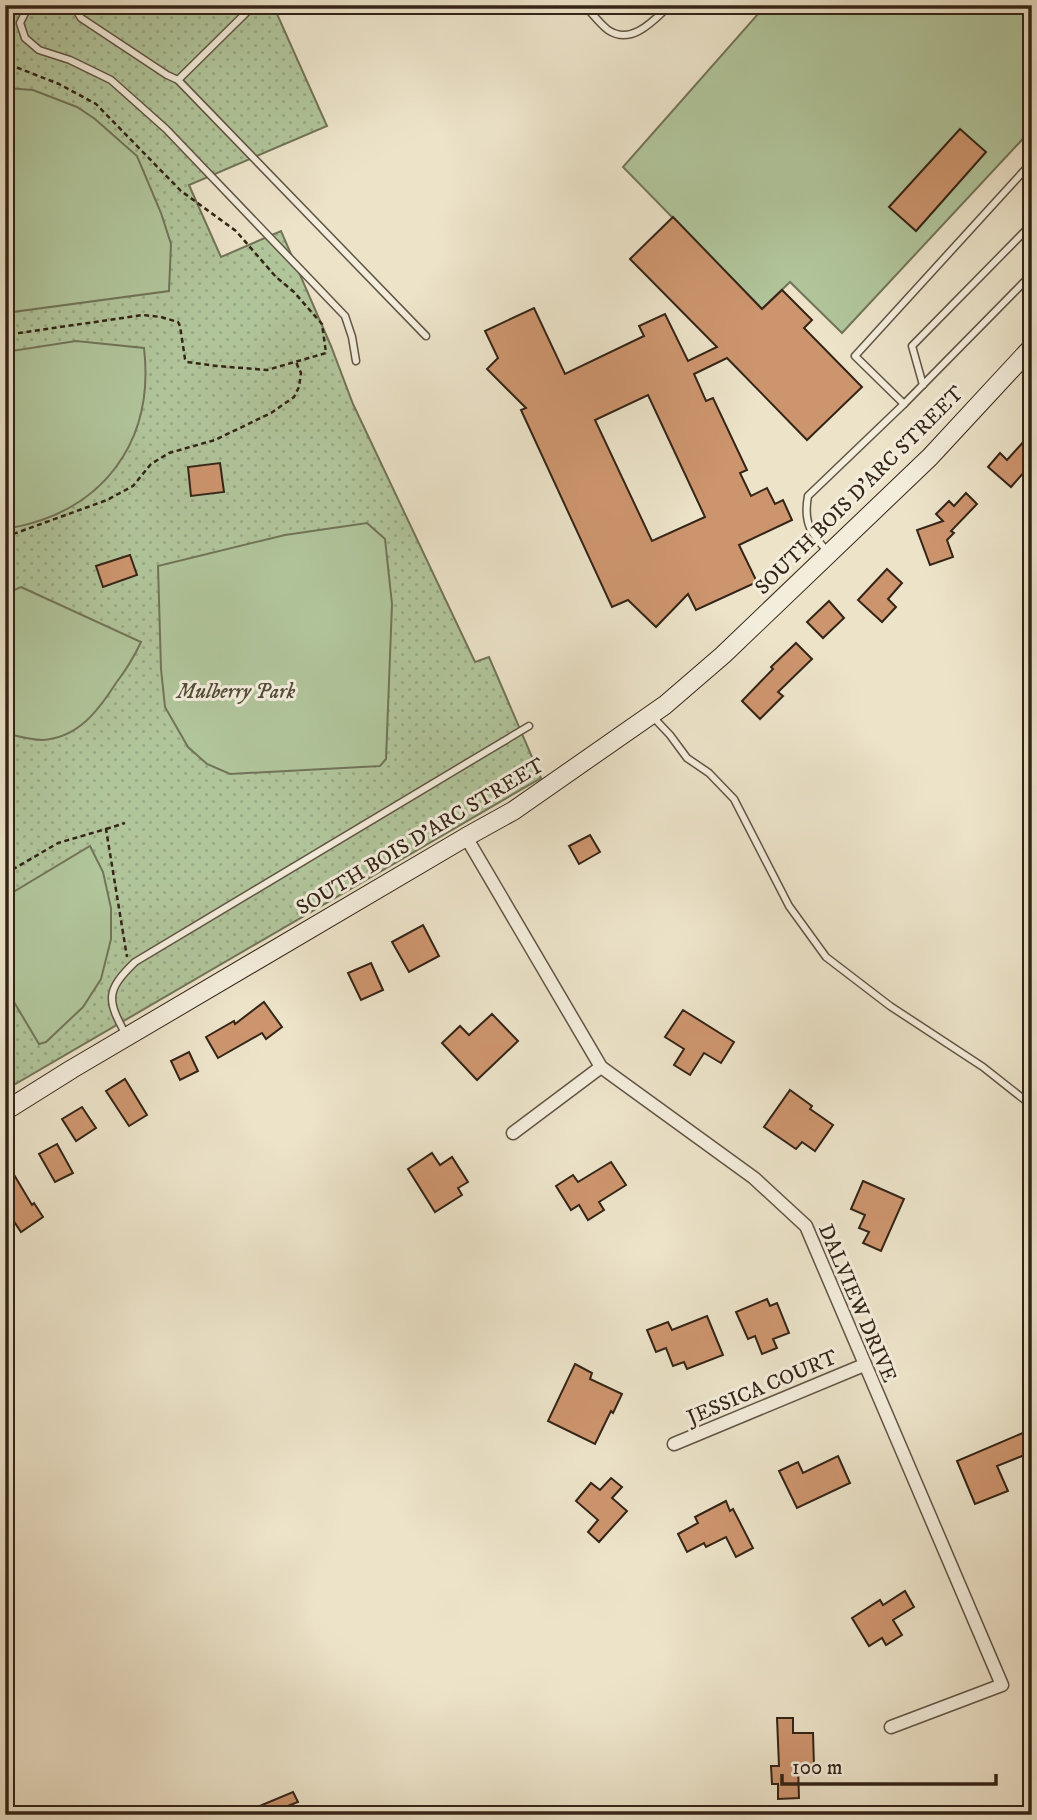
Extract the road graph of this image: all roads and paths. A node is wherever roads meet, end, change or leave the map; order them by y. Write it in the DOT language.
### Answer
graph roads {
  1 [pos="29,5"];
  2 [pos="73,5"];
  3 [pos="254,5"];
  4 [pos="584,5"];
  5 [pos="653,5"];
  6 [pos="670,5"];
  7 [pos="662,13"];
  8 [pos="5,56"];
  9 [pos="178,80"];
  10 [pos="1032,162"];
  11 [pos="1032,224"];
  12 [pos="1032,274"];
  13 [pos="5,335"];
  14 [pos="426,336"];
  15 [pos="1032,347"];
  16 [pos="356,361"];
  17 [pos="296,362"];
  18 [pos="922,385"];
  19 [pos="904,404"];
  20 [pos="5,537"];
  21 [pos="830,554"];
  22 [pos="652,716"];
  23 [pos="529,726"];
  24 [pos="125,823"];
  25 [pos="106,829"];
  26 [pos="466,837"];
  27 [pos="5,874"];
  28 [pos="130,967"];
  29 [pos="127,1036"];
  30 [pos="601,1067"];
  31 [pos="5,1111"];
  32 [pos="1032,1111"];
  33 [pos="513,1133"];
  34 [pos="864,1365"];
  35 [pos="674,1444"];
  36 [pos="891,1727"];
  1 -- 16 [label="lane"];
  2 -- 9 [label="lane"];
  3 -- 9 [label="lane"];
  4 -- 7 [label="lane"];
  5 -- 7 [label="lane"];
  6 -- 7 [label="lane"];
  8 -- 17 [label="path"];
  9 -- 14 [label="lane"];
  10 -- 19 [label="lane"];
  11 -- 18 [label="lane"];
  12 -- 18 [label="lane"];
  13 -- 17 [label="path"];
  15 -- 21 [label="main road, SOUTH BOIS D'ARC STREET"];
  17 -- 20 [label="path"];
  18 -- 19 [label="lane"];
  19 -- 21 [label="lane"];
  21 -- 22 [label="main road, SOUTH BOIS D'ARC STREET"];
  22 -- 26 [label="main road, SOUTH BOIS D'ARC STREET"];
  22 -- 32 [label="lane"];
  23 -- 28 [label="lane"];
  24 -- 25 [label="path"];
  25 -- 27 [label="path"];
  25 -- 28 [label="path"];
  26 -- 29 [label="main road, SOUTH BOIS D'ARC STREET"];
  26 -- 30 [label="street, DALVIEW DRIVE"];
  28 -- 29 [label="lane"];
  29 -- 31 [label="main road, SOUTH BOIS D'ARC STREET"];
  30 -- 33 [label="street"];
  30 -- 34 [label="street, DALVIEW DRIVE"];
  34 -- 35 [label="street, JESSICA COURT"];
  34 -- 36 [label="street, DALVIEW DRIVE"];
}
